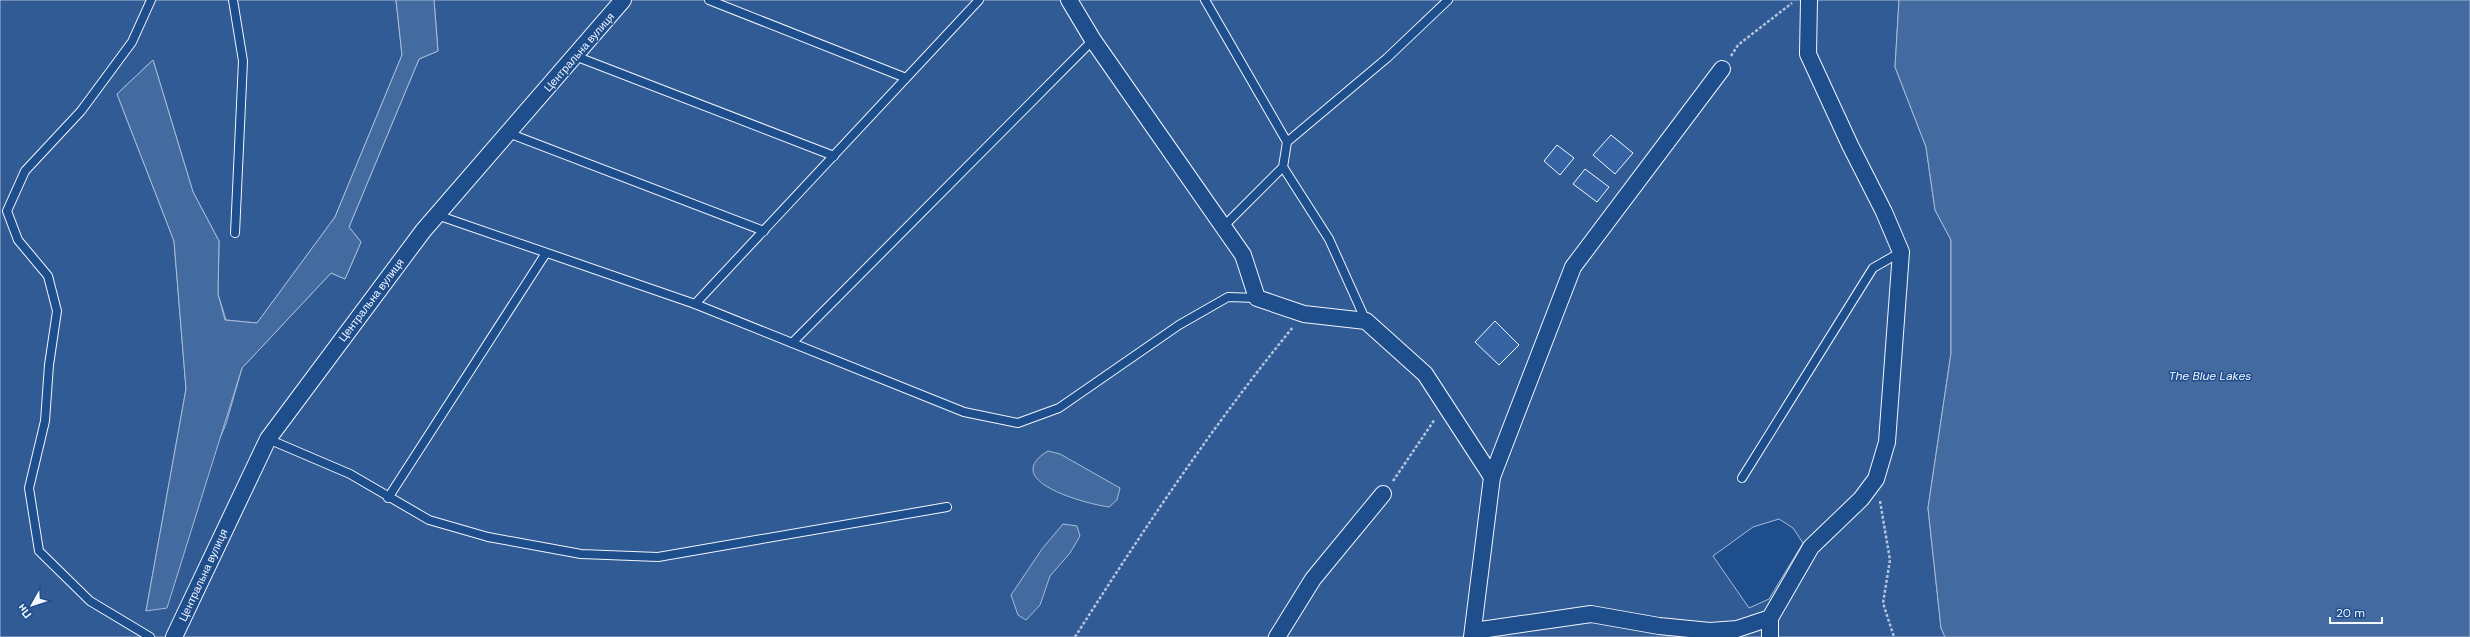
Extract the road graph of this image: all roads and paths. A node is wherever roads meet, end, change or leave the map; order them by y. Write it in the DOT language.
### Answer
graph roads {
  1 [pos="151,0"];
  2 [pos="233,0"];
  3 [pos="623,0"];
  4 [pos="709,0"];
  5 [pos="978,0"];
  6 [pos="1069,0"];
  7 [pos="1205,0"];
  8 [pos="1448,0"];
  9 [pos="1796,0"];
  10 [pos="1809,0"];
  11 [pos="1093,40"];
  12 [pos="575,56"];
  13 [pos="1722,69"];
  14 [pos="906,78"];
  15 [pos="508,133"];
  16 [pos="1287,142"];
  17 [pos="834,156"];
  18 [pos="1282,167"];
  19 [pos="437,215"];
  20 [pos="1223,227"];
  21 [pos="764,231"];
  22 [pos="235,233"];
  23 [pos="1901,252"];
  24 [pos="546,253"];
  25 [pos="1258,298"];
  26 [pos="695,304"];
  27 [pos="1304,314"];
  28 [pos="1366,321"];
  29 [pos="792,343"];
  30 [pos="1446,402"];
  31 [pos="268,439"];
  32 [pos="1492,478"];
  33 [pos="1742,478"];
  34 [pos="1876,479"];
  35 [pos="1383,494"];
  36 [pos="388,498"];
  37 [pos="947,507"];
  38 [pos="1770,618"];
  39 [pos="1473,634"];
  40 [pos="1715,634"];
  41 [pos="150,637"];
  42 [pos="174,637"];
  43 [pos="1075,637"];
  44 [pos="1277,637"];
  45 [pos="1770,637"];
  46 [pos="1894,637"];
  1 -- 41 [label="lane"];
  2 -- 22 [label="lane"];
  3 -- 12 [label="street, Центральна вулиця"];
  4 -- 14 [label="lane"];
  5 -- 14 [label="lane"];
  6 -- 11 [label="street"];
  7 -- 16 [label="lane"];
  8 -- 16 [label="lane"];
  9 -- 13 [label="path"];
  10 -- 23 [label="street"];
  11 -- 20 [label="street"];
  11 -- 29 [label="lane"];
  12 -- 15 [label="street, Центральна вулиця"];
  12 -- 17 [label="lane"];
  13 -- 32 [label="street"];
  14 -- 17 [label="lane"];
  15 -- 19 [label="street, Центральна вулиця"];
  15 -- 21 [label="lane"];
  16 -- 18 [label="lane"];
  17 -- 21 [label="lane"];
  18 -- 20 [label="lane"];
  18 -- 28 [label="lane"];
  19 -- 24 [label="lane"];
  19 -- 31 [label="street, Центральна вулиця"];
  20 -- 25 [label="street"];
  21 -- 26 [label="lane"];
  23 -- 33 [label="lane"];
  23 -- 34 [label="street"];
  24 -- 26 [label="lane"];
  24 -- 36 [label="lane"];
  25 -- 27 [label="street"];
  25 -- 29 [label="lane"];
  26 -- 29 [label="lane"];
  27 -- 28 [label="street"];
  27 -- 43 [label="path"];
  28 -- 30 [label="street"];
  30 -- 32 [label="street"];
  30 -- 35 [label="path"];
  31 -- 36 [label="lane"];
  31 -- 42 [label="street, Центральна вулиця"];
  32 -- 39 [label="street"];
  34 -- 38 [label="street"];
  34 -- 46 [label="path"];
  35 -- 44 [label="street"];
  36 -- 37 [label="lane"];
  38 -- 40 [label="street"];
  38 -- 45 [label="street"];
  39 -- 40 [label="street"];
}
